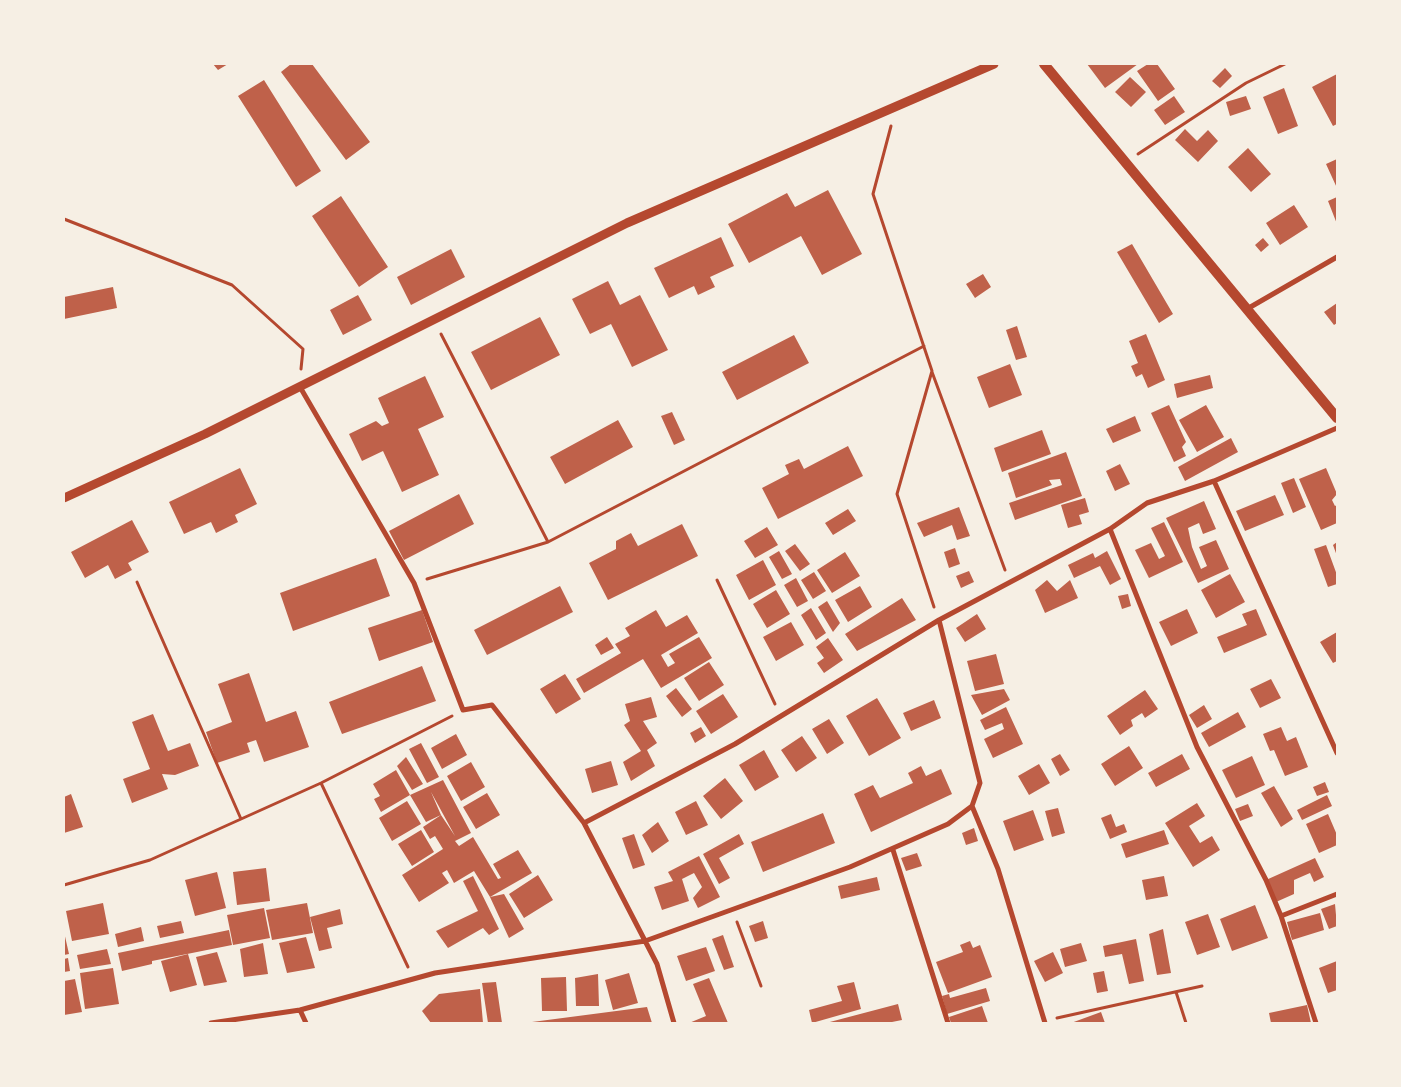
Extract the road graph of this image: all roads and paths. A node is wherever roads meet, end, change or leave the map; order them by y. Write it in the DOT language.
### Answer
graph roads {
  1 [pos="994,64"];
  2 [pos="1044,64"];
  3 [pos="1285,64"];
  4 [pos="897,106"];
  5 [pos="1125,162"];
  6 [pos="64,219"];
  7 [pos="1337,257"];
  8 [pos="1247,309"];
  9 [pos="434,320"];
  10 [pos="924,346"];
  11 [pos="932,371"];
  12 [pos="300,387"];
  13 [pos="1337,418"];
  14 [pos="1337,428"];
  15 [pos="1214,480"];
  16 [pos="64,498"];
  17 [pos="1110,529"];
  18 [pos="548,542"];
  19 [pos="717,580"];
  20 [pos="137,582"];
  21 [pos="1010,582"];
  22 [pos="414,584"];
  23 [pos="938,620"];
  24 [pos="463,710"];
  25 [pos="780,716"];
  26 [pos="1337,753"];
  27 [pos="321,783"];
  28 [pos="972,806"];
  29 [pos="241,819"];
  30 [pos="584,823"];
  31 [pos="893,850"];
  32 [pos="64,885"];
  33 [pos="1337,894"];
  34 [pos="733,909"];
  35 [pos="1281,916"];
  36 [pos="645,940"];
  37 [pos="414,979"];
  38 [pos="761,986"];
  39 [pos="1202,986"];
  40 [pos="1176,992"];
  41 [pos="300,1010"];
  42 [pos="1045,1022"];
  43 [pos="211,1023"];
  44 [pos="306,1023"];
  45 [pos="674,1023"];
  46 [pos="948,1023"];
  47 [pos="1186,1023"];
  48 [pos="1316,1023"];
  1 -- 4 [label="street"];
  2 -- 5 [label="main road"];
  3 -- 5 [label="path"];
  4 -- 9 [label="street"];
  4 -- 10 [label="path"];
  5 -- 8 [label="main road"];
  6 -- 12 [label="path"];
  7 -- 8 [label="street"];
  8 -- 13 [label="main road"];
  9 -- 12 [label="street"];
  9 -- 18 [label="path"];
  10 -- 11 [label="path"];
  10 -- 18 [label="path"];
  11 -- 21 [label="path"];
  11 -- 23 [label="path"];
  12 -- 16 [label="street"];
  12 -- 22 [label="street"];
  14 -- 15 [label="street"];
  15 -- 17 [label="street"];
  15 -- 26 [label="street"];
  17 -- 21 [label="street"];
  17 -- 35 [label="street"];
  18 -- 22 [label="path"];
  19 -- 25 [label="path"];
  20 -- 29 [label="path"];
  21 -- 23 [label="street"];
  22 -- 24 [label="street"];
  23 -- 25 [label="street"];
  23 -- 28 [label="street"];
  24 -- 27 [label="path"];
  24 -- 30 [label="street"];
  25 -- 30 [label="street"];
  27 -- 29 [label="path"];
  27 -- 37 [label="path"];
  28 -- 31 [label="street"];
  28 -- 42 [label="street"];
  29 -- 32 [label="path"];
  30 -- 36 [label="street"];
  31 -- 34 [label="street"];
  31 -- 46 [label="street"];
  33 -- 35 [label="street"];
  34 -- 36 [label="street"];
  34 -- 38 [label="path"];
  35 -- 48 [label="street"];
  36 -- 37 [label="street"];
  36 -- 45 [label="street"];
  37 -- 41 [label="street"];
  39 -- 40 [label="path"];
  40 -- 42 [label="path"];
  40 -- 47 [label="path"];
  41 -- 43 [label="street"];
  41 -- 44 [label="street"];
}
